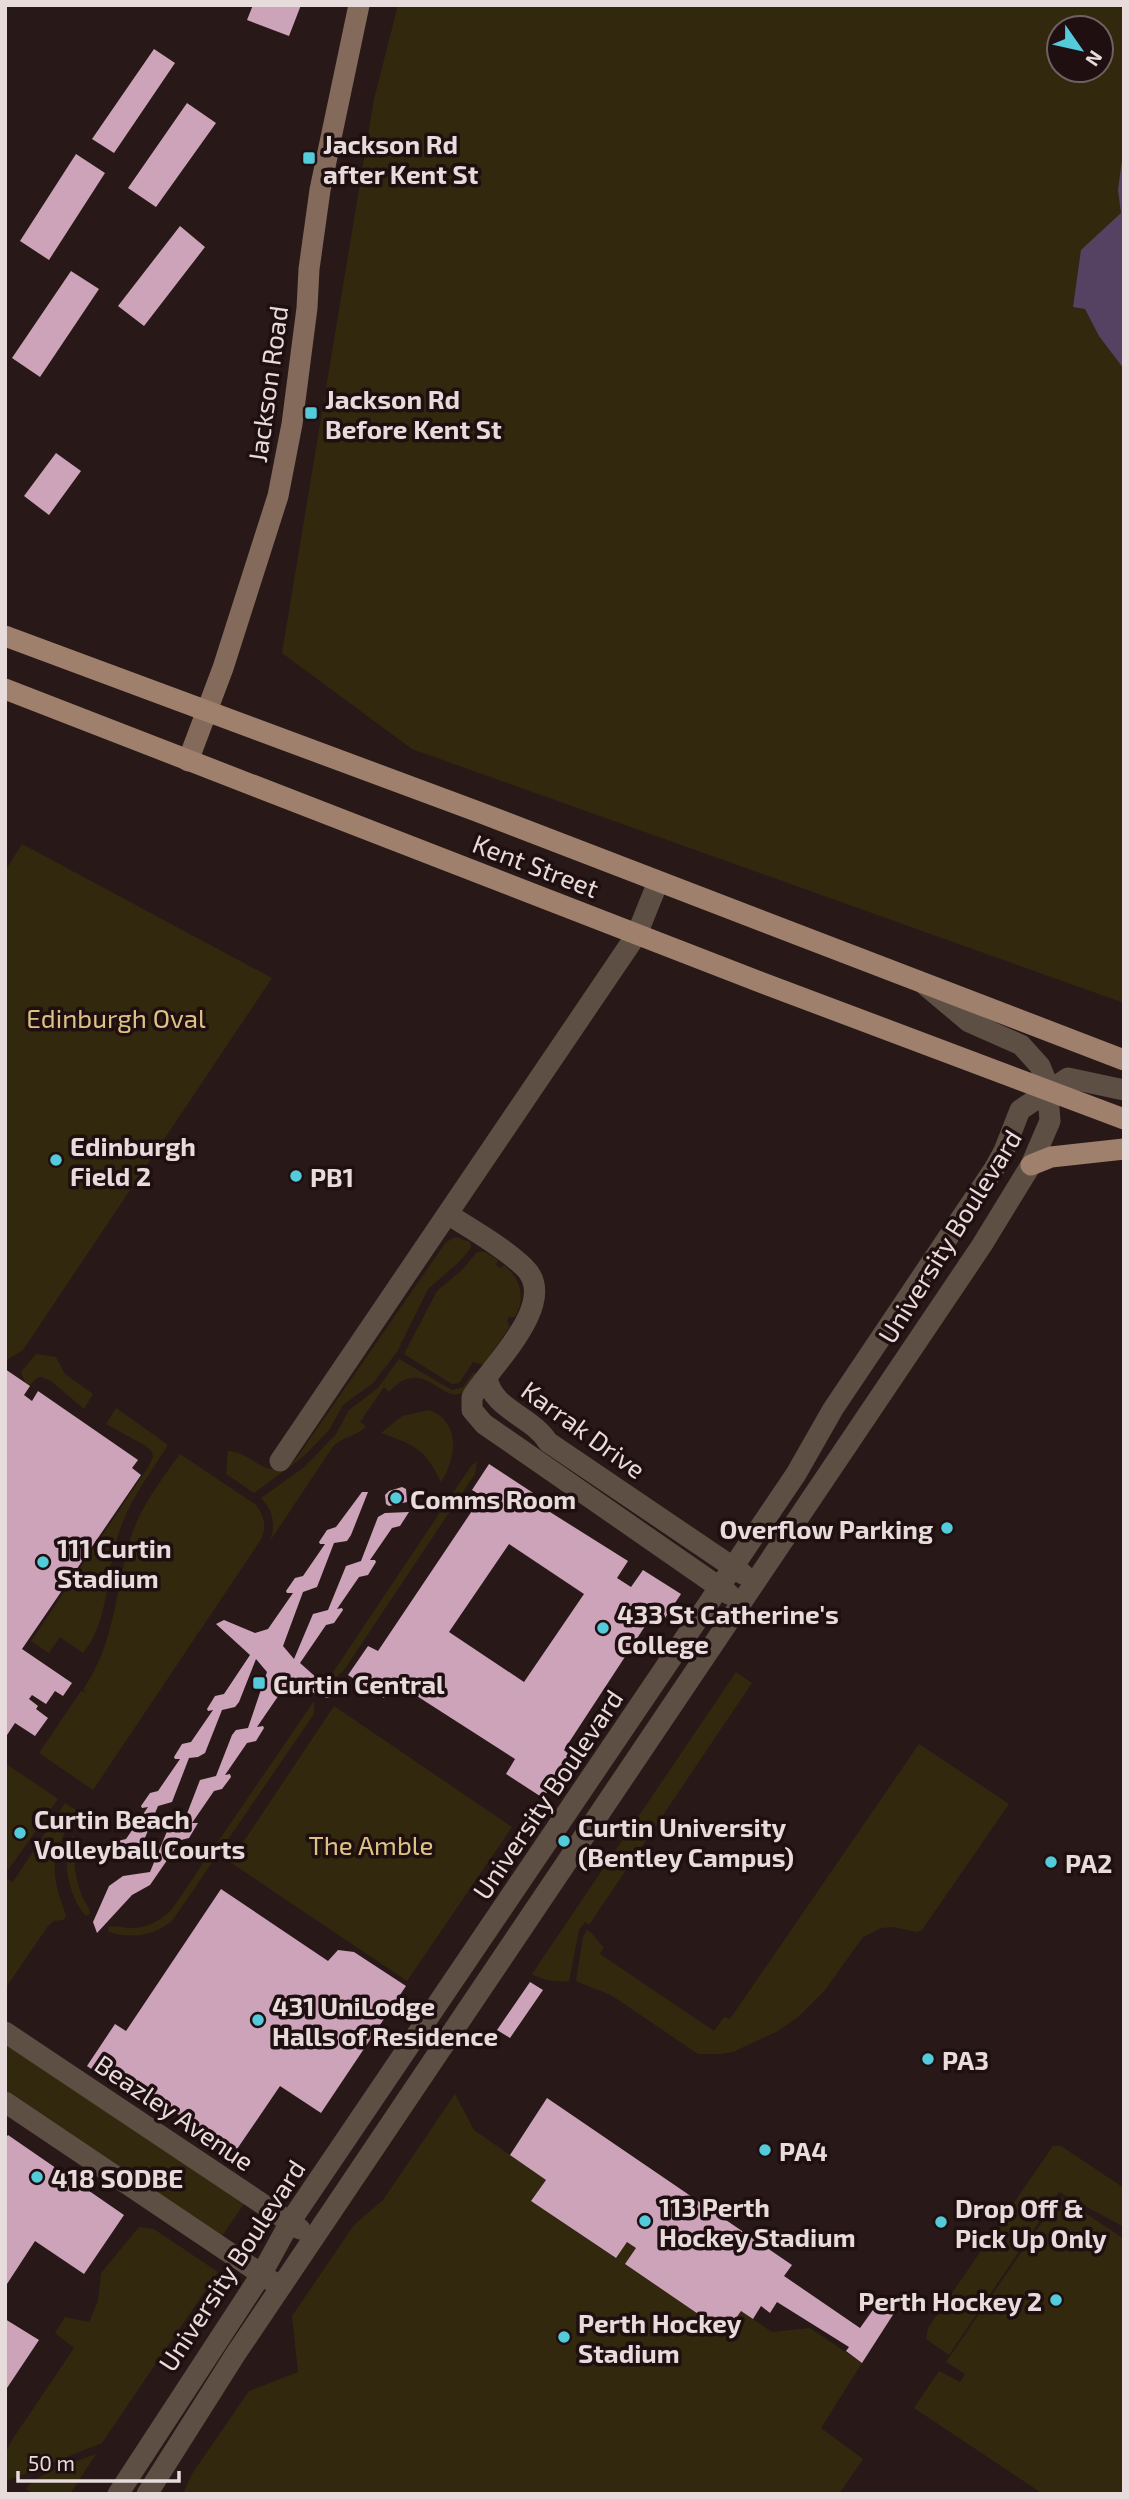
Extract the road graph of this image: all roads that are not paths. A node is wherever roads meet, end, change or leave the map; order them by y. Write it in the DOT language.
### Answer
graph roads {
  1 [pos="359,5"];
  2 [pos="5,636"];
  3 [pos="5,689"];
  4 [pos="207,712"];
  5 [pos="188,761"];
  6 [pos="658,882"];
  7 [pos="637,934"];
  8 [pos="924,984"];
  9 [pos="1124,1060"];
  10 [pos="1048,1090"];
  11 [pos="1124,1090"];
  12 [pos="1124,1119"];
  13 [pos="1124,1149"];
  14 [pos="1031,1164"];
  15 [pos="447,1214"];
  16 [pos="487,1378"];
  17 [pos="280,1461"];
  18 [pos="734,1567"];
  19 [pos="756,1582"];
  20 [pos="720,1587"];
  21 [pos="742,1603"];
  22 [pos="5,2032"];
  23 [pos="5,2102"];
  24 [pos="290,2222"];
  25 [pos="314,2238"];
  26 [pos="261,2275"];
  27 [pos="281,2287"];
  28 [pos="119,2493"];
  29 [pos="147,2494"];
  1 -- 4 [label="street, Jackson Road"];
  2 -- 4 [label="main road, Kent Street"];
  3 -- 5 [label="main road, Kent Street"];
  4 -- 5 [label="street, Jackson Road"];
  4 -- 6 [label="main road, Kent Street"];
  5 -- 7 [label="main road, Kent Street"];
  6 -- 7 [label="street"];
  6 -- 8 [label="main road, Kent Street"];
  7 -- 10 [label="main road, Kent Street"];
  7 -- 15 [label="street"];
  8 -- 9 [label="main road, Kent Street"];
  8 -- 10 [label="street, Kent Street"];
  10 -- 11 [label="street"];
  10 -- 12 [label="main road, Kent Street"];
  10 -- 14 [label="street, University Boulevard"];
  10 -- 18 [label="street, University Boulevard"];
  13 -- 14 [label="main road"];
  14 -- 19 [label="street, University Boulevard"];
  15 -- 16 [label="street"];
  15 -- 17 [label="street"];
  16 -- 18 [label="street, Karrak Drive"];
  16 -- 20 [label="street, Karrak Drive"];
  18 -- 19 [label="street, Karrak Drive"];
  18 -- 20 [label="street, University Boulevard"];
  19 -- 21 [label="street, University Boulevard"];
  20 -- 21 [label="street, Karrak Drive"];
  20 -- 24 [label="street, University Boulevard"];
  21 -- 25 [label="street, University Boulevard"];
  22 -- 24 [label="street, Beazley Avenue"];
  23 -- 26 [label="street"];
  24 -- 25 [label="street, Beazley Avenue"];
  24 -- 26 [label="street, University Boulevard"];
  25 -- 27 [label="street, University Boulevard"];
  26 -- 27 [label="street"];
  26 -- 28 [label="street, University Boulevard"];
  27 -- 29 [label="street, University Boulevard"];
}
